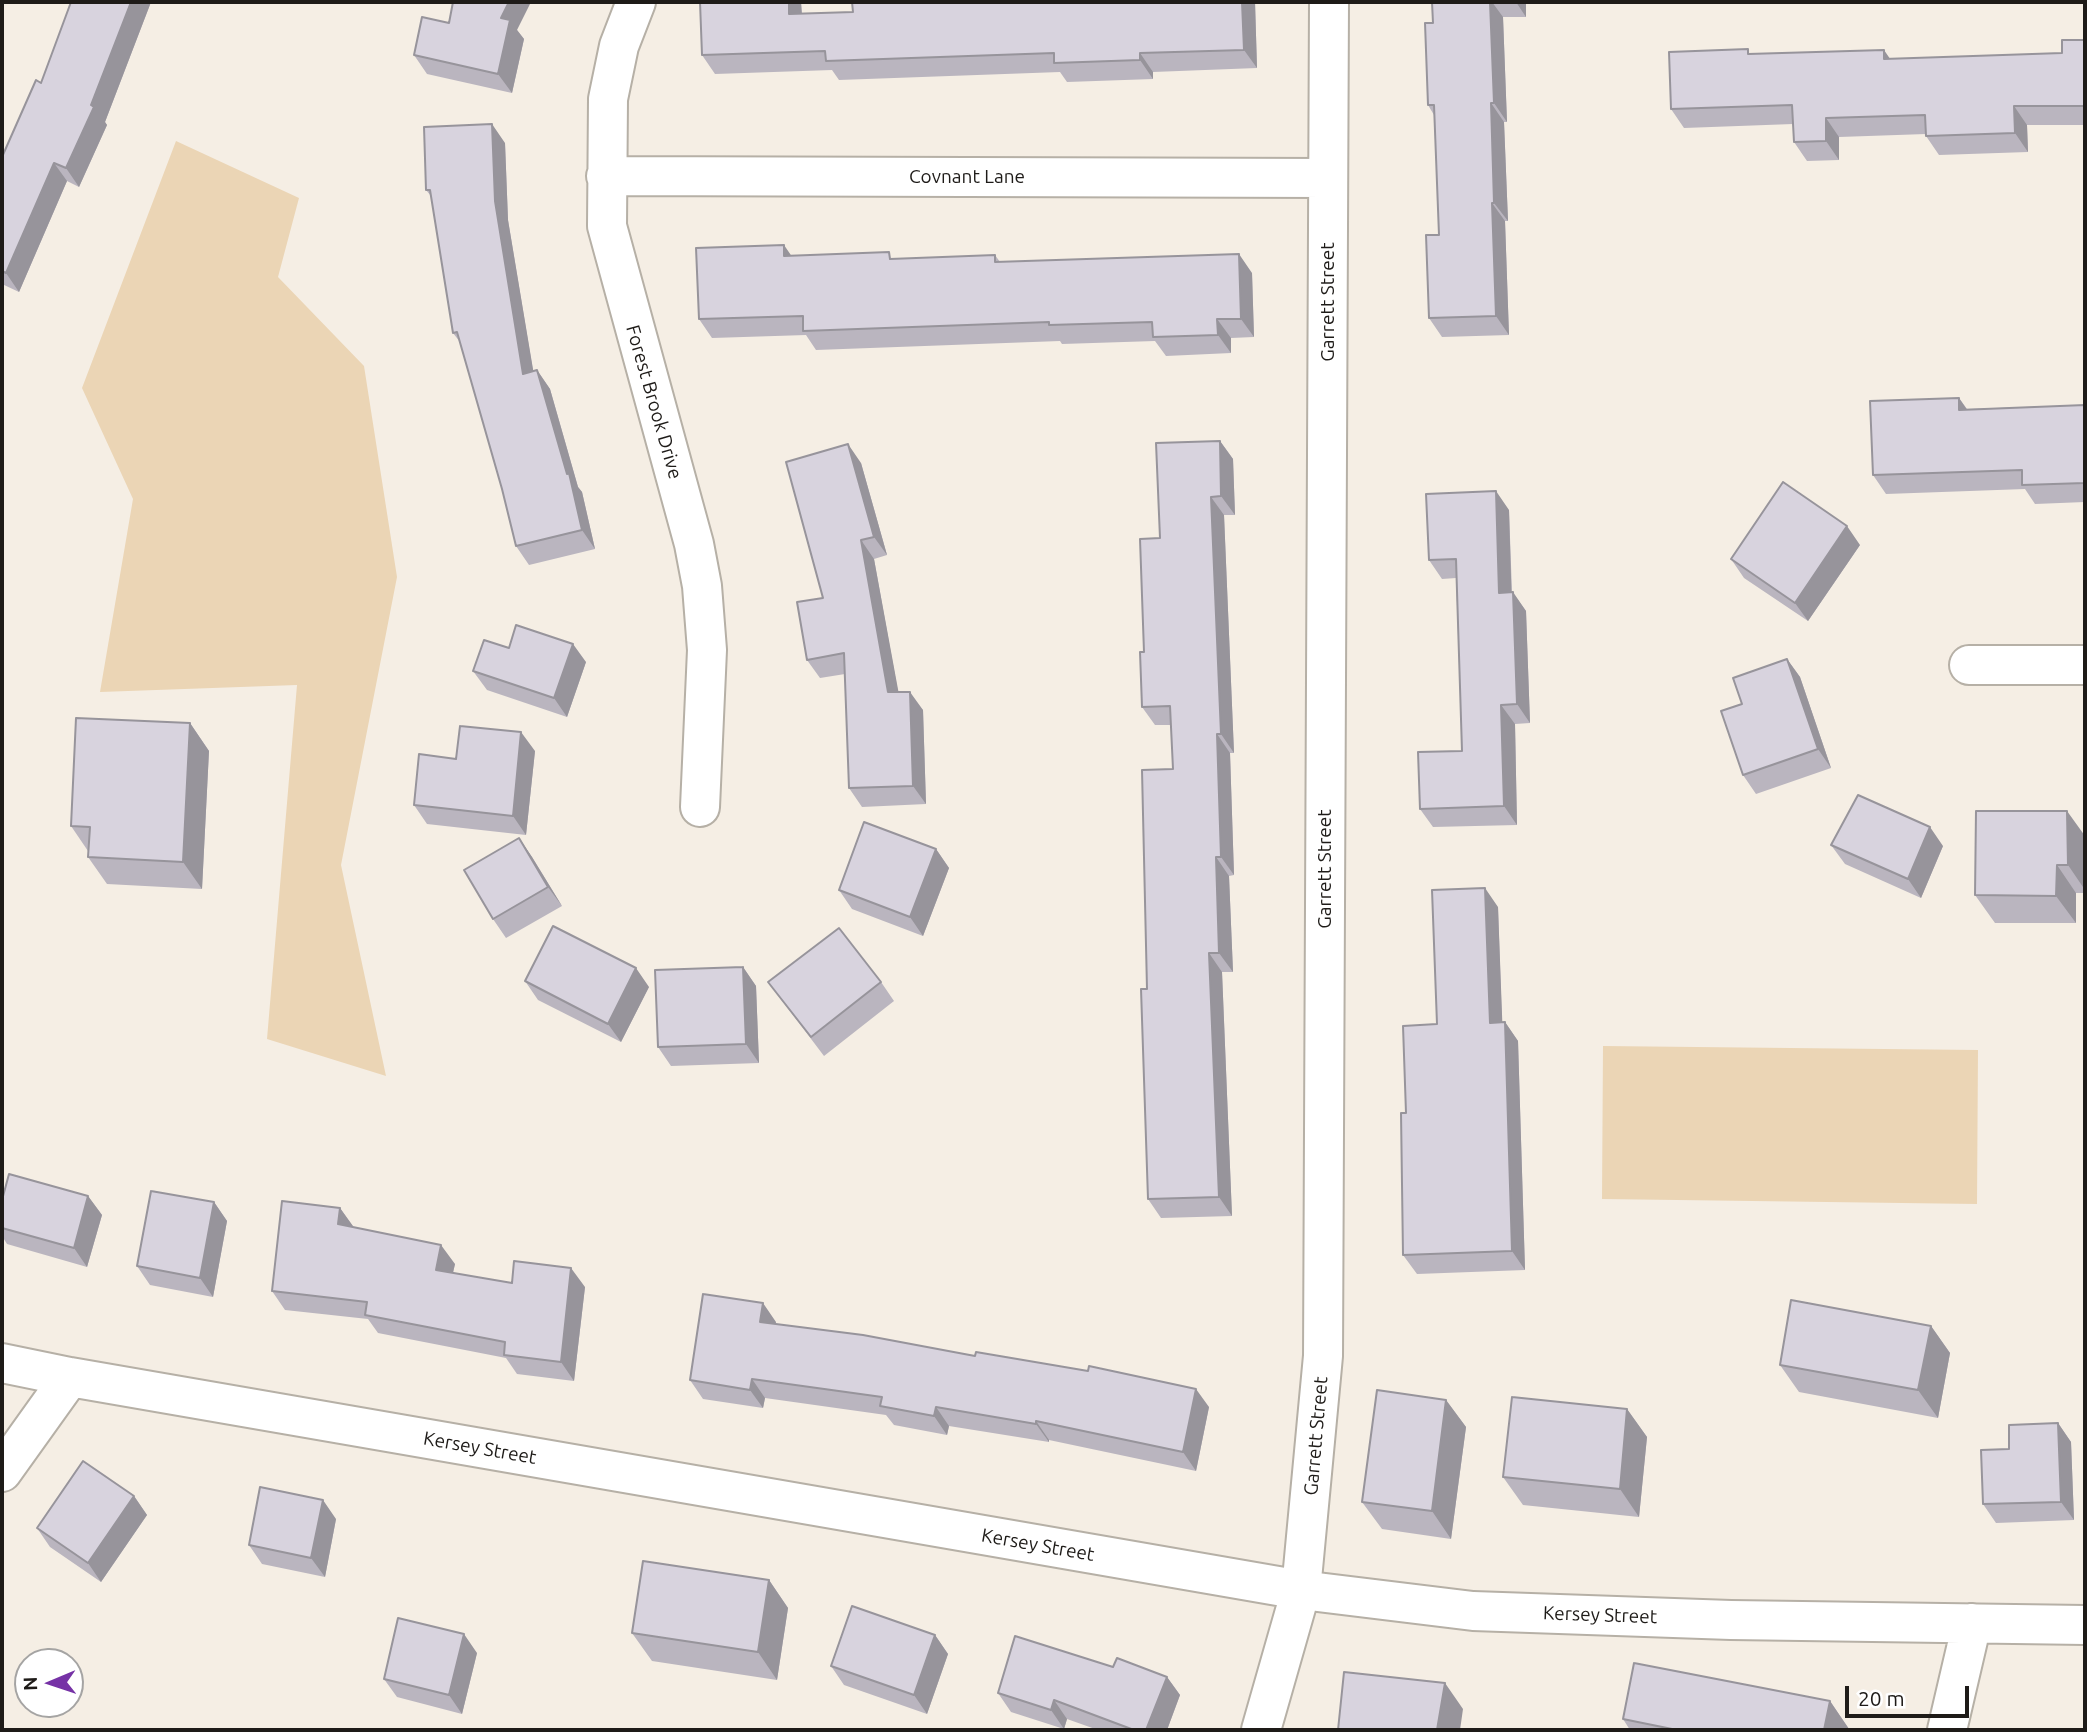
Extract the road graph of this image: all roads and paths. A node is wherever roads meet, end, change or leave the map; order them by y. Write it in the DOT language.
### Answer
graph roads {
  1 [pos="636,2"];
  2 [pos="1329,2"];
  3 [pos="606,176"];
  4 [pos="1328,178"];
  5 [pos="1969,665"];
  6 [pos="2085,665"];
  7 [pos="700,807"];
  8 [pos="2,1363"];
  9 [pos="70,1377"];
  10 [pos="2,1472"];
  11 [pos="1301,1590"];
  12 [pos="1972,1623"];
  13 [pos="2085,1625"];
  14 [pos="1261,1730"];
  15 [pos="1947,1730"];
  1 -- 3 [label="street, Forest Brook Drive"];
  2 -- 4 [label="street, Garrett Street"];
  3 -- 4 [label="street, Covnant Lane"];
  3 -- 7 [label="street, Forest Brook Drive"];
  4 -- 11 [label="street, Garrett Street"];
  5 -- 6 [label="street"];
  8 -- 9 [label="street, Kersey Street"];
  9 -- 10 [label="street"];
  9 -- 11 [label="street, Kersey Street"];
  11 -- 12 [label="street, Kersey Street"];
  11 -- 14 [label="street, Garrett Street"];
  12 -- 13 [label="street, Kersey Street"];
  12 -- 15 [label="street"];
}
